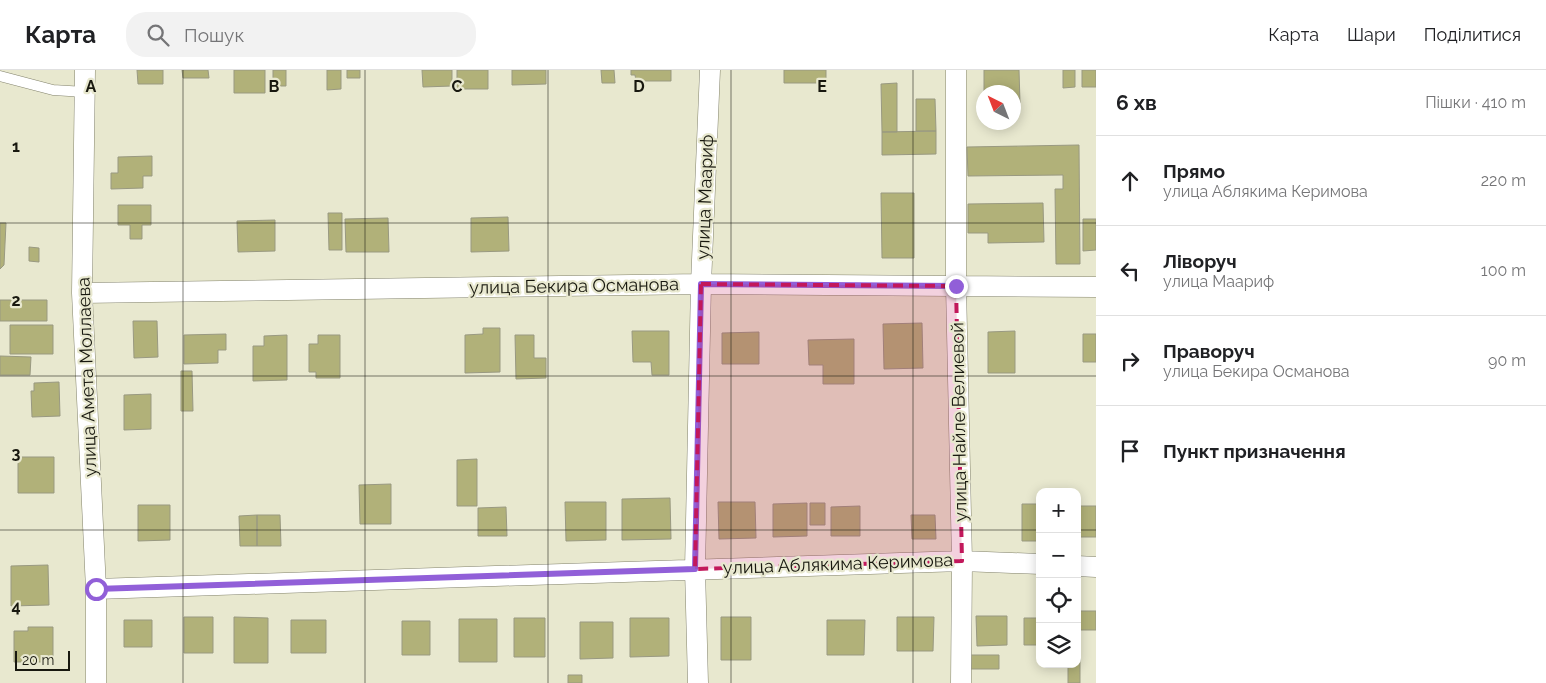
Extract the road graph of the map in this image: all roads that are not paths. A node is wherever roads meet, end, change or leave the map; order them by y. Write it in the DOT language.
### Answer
graph roads {
  1 [pos="85,70"];
  2 [pos="710,70"];
  3 [pos="956,70"];
  4 [pos="0,76"];
  5 [pos="85,92"];
  6 [pos="701,284"];
  7 [pos="956,286"];
  8 [pos="1096,287"];
  9 [pos="82,293"];
  10 [pos="962,561"];
  11 [pos="1036,564"];
  12 [pos="1081,566"];
  13 [pos="1096,567"];
  14 [pos="695,569"];
  15 [pos="96,589"];
  16 [pos="96,683"];
  17 [pos="698,683"];
  18 [pos="961,683"];
  1 -- 5 [label="street, улица Амета Моллаева"];
  2 -- 6 [label="street, улица Маариф"];
  3 -- 7 [label="street, улица Найле Велиевой"];
  4 -- 5 [label="lane"];
  5 -- 9 [label="street, улица Амета Моллаева"];
  6 -- 7 [label="street, улица Бекира Османова"];
  6 -- 9 [label="street, улица Бекира Османова"];
  6 -- 14 [label="street, улица Маариф"];
  7 -- 8 [label="street, улица Бекира Османова"];
  7 -- 10 [label="street, улица Найле Велиевой"];
  9 -- 15 [label="street, улица Амета Моллаева"];
  10 -- 11 [label="street, улица Аблякима Керимова"];
  10 -- 14 [label="street, улица Аблякима Керимова"];
  10 -- 18 [label="street, улица Найле Велиевой"];
  12 -- 13 [label="street"];
  14 -- 15 [label="street, улица Аблякима Керимова"];
  14 -- 17 [label="street, улица Маариф"];
  15 -- 16 [label="street, улица Амета Моллаева"];
}
